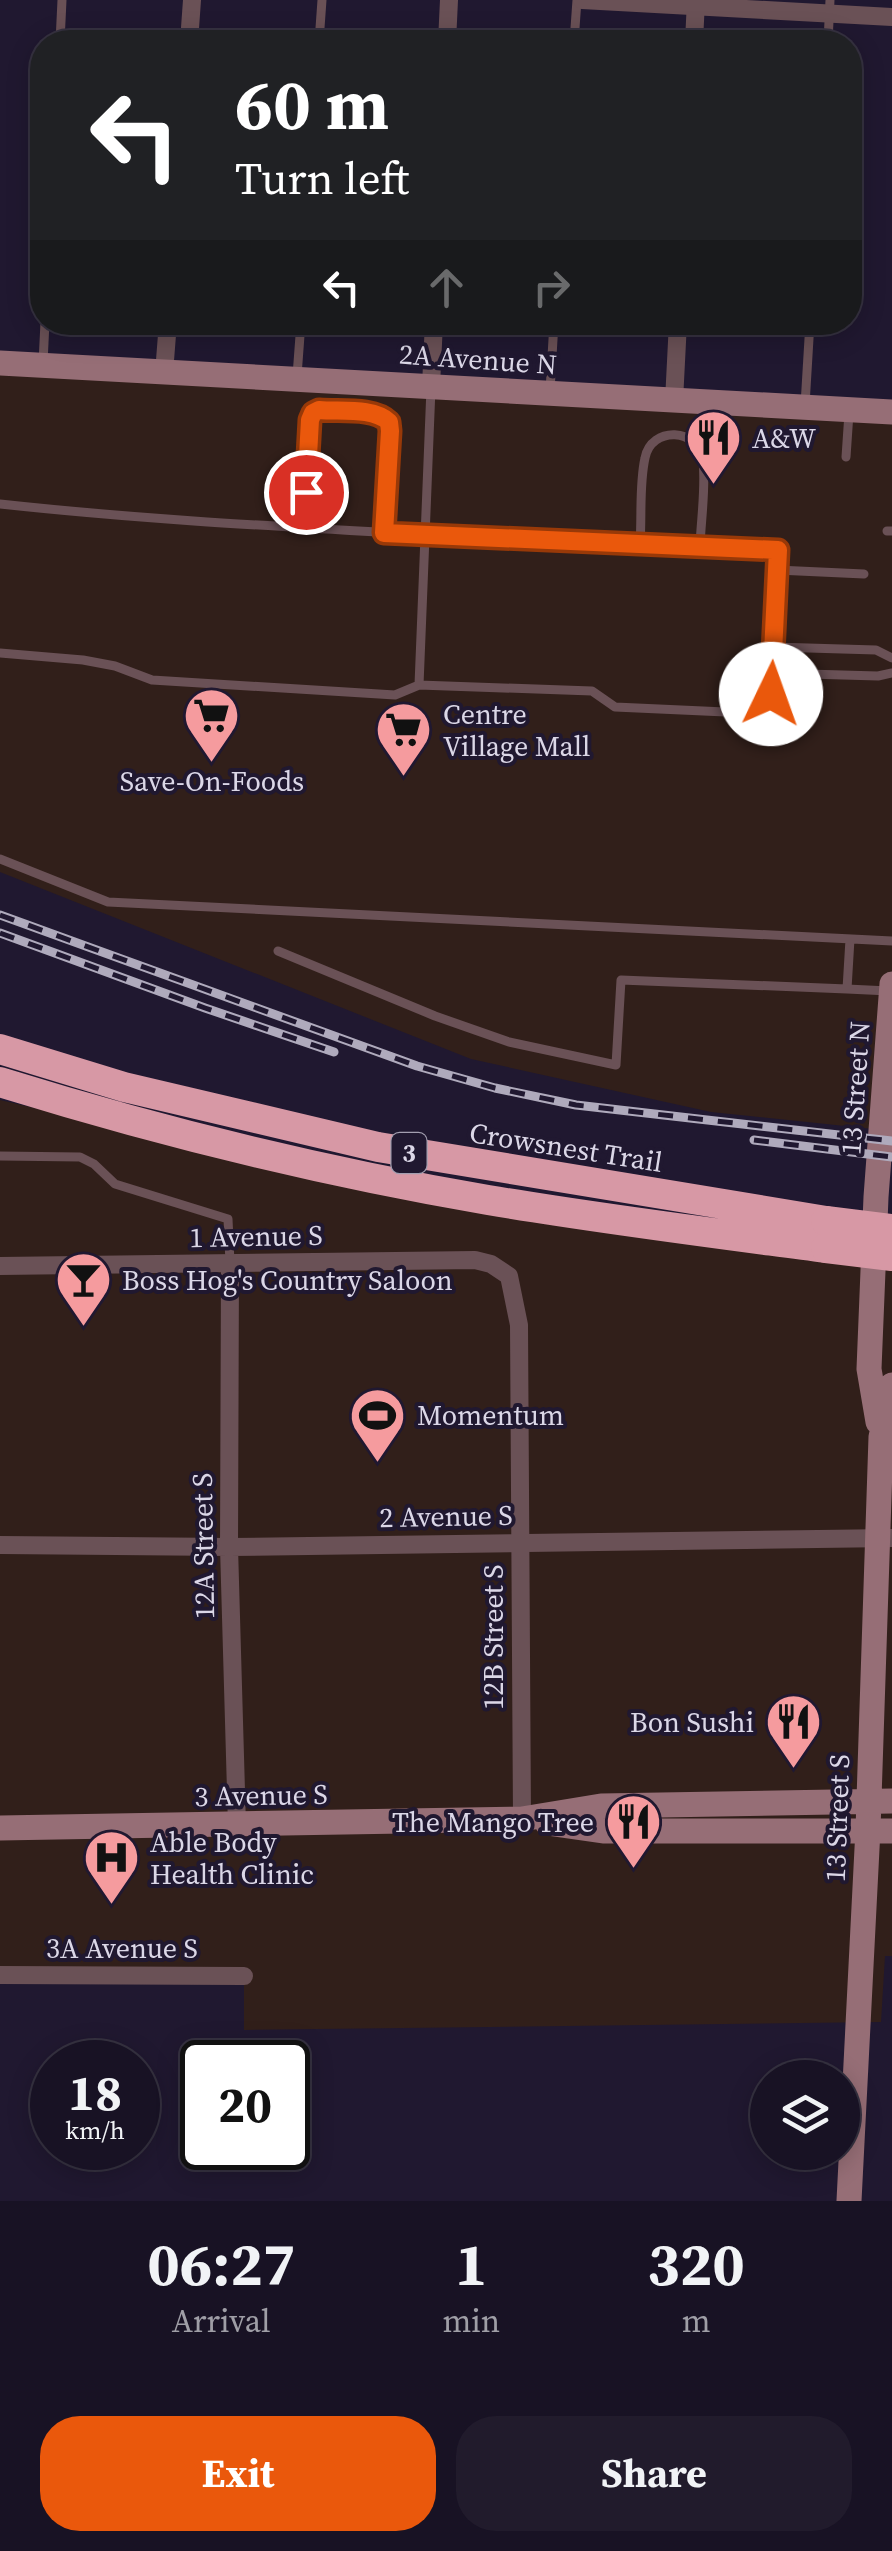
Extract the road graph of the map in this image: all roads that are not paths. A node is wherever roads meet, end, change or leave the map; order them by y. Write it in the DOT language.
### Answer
graph roads {
  1 [pos="62,0"];
  2 [pos="192,0"];
  3 [pos="322,0"];
  4 [pos="449,0"];
  5 [pos="580,0"];
  6 [pos="696,3"];
  7 [pos="830,6"];
  8 [pos="892,17"];
  9 [pos="61,30"];
  10 [pos="190,30"];
  11 [pos="321,30"];
  12 [pos="448,30"];
  13 [pos="576,30"];
  14 [pos="695,30"];
  15 [pos="44,335"];
  16 [pos="167,335"];
  17 [pos="299,335"];
  18 [pos="433,335"];
  19 [pos="553,335"];
  20 [pos="677,335"];
  21 [pos="809,335"];
  22 [pos="0,364"];
  23 [pos="43,366"];
  24 [pos="164,372"];
  25 [pos="297,379"];
  26 [pos="430,386"];
  27 [pos="549,394"];
  28 [pos="674,400"];
  29 [pos="805,408"];
  30 [pos="849,410"];
  31 [pos="892,412"];
  32 [pos="846,458"];
  33 [pos="0,504"];
  34 [pos="305,528"];
  35 [pos="384,533"];
  36 [pos="427,535"];
  37 [pos="640,544"];
  38 [pos="700,546"];
  39 [pos="778,570"];
  40 [pos="864,574"];
  41 [pos="774,647"];
  42 [pos="0,654"];
  43 [pos="892,658"];
  44 [pos="772,673"];
  45 [pos="892,673"];
  46 [pos="419,686"];
  47 [pos="0,859"];
  48 [pos="850,939"];
  49 [pos="892,941"];
  50 [pos="278,950"];
  51 [pos="892,984"];
  52 [pos="847,989"];
  53 [pos="892,992"];
  54 [pos="0,1050"];
  55 [pos="0,1084"];
  56 [pos="0,1156"];
  57 [pos="876,1197"];
  58 [pos="892,1229"];
  59 [pos="826,1234"];
  60 [pos="892,1256"];
  61 [pos="230,1265"];
  62 [pos="0,1266"];
  63 [pos="509,1276"];
  64 [pos="892,1385"];
  65 [pos="881,1437"];
  66 [pos="884,1538"];
  67 [pos="520,1542"];
  68 [pos="0,1546"];
  69 [pos="230,1547"];
  70 [pos="880,1800"];
  71 [pos="522,1819"];
  72 [pos="237,1826"];
  73 [pos="0,1828"];
  74 [pos="880,1830"];
  75 [pos="0,1975"];
  76 [pos="244,1976"];
  77 [pos="849,2201"];
  1 -- 9 [label="lane"];
  2 -- 10 [label="street"];
  3 -- 11 [label="lane"];
  4 -- 12 [label="street"];
  5 -- 6 [label="street"];
  5 -- 13 [label="lane"];
  6 -- 7 [label="street"];
  6 -- 14 [label="street"];
  7 -- 8 [label="street"];
  15 -- 23 [label="lane"];
  16 -- 24 [label="street"];
  17 -- 25 [label="lane"];
  18 -- 26 [label="street"];
  19 -- 27 [label="lane"];
  20 -- 28 [label="street"];
  21 -- 29 [label="lane"];
  22 -- 23 [label="street, 2A Avenue N"];
  23 -- 24 [label="street, 2A Avenue N"];
  24 -- 25 [label="street, 2A Avenue N"];
  25 -- 26 [label="street, 2A Avenue N"];
  26 -- 27 [label="street, 2A Avenue N"];
  26 -- 36 [label="lane"];
  27 -- 28 [label="street, 2A Avenue N"];
  28 -- 29 [label="street, 2A Avenue N"];
  29 -- 30 [label="street, 2A Avenue N"];
  30 -- 31 [label="street, 2A Avenue N"];
  30 -- 32 [label="lane"];
  33 -- 34 [label="lane"];
  34 -- 35 [label="lane"];
  34 -- 35 [label="lane"];
  35 -- 36 [label="lane"];
  36 -- 37 [label="lane"];
  36 -- 46 [label="lane"];
  37 -- 38 [label="lane"];
  37 -- 38 [label="lane"];
  38 -- 39 [label="lane"];
  39 -- 40 [label="lane"];
  39 -- 41 [label="lane"];
  41 -- 43 [label="lane"];
  41 -- 44 [label="lane"];
  42 -- 46 [label="lane"];
  44 -- 45 [label="lane"];
  44 -- 46 [label="lane"];
  47 -- 48 [label="lane"];
  48 -- 49 [label="lane"];
  48 -- 52 [label="lane"];
  50 -- 52 [label="lane"];
  51 -- 53 [label="street, 13 Street N"];
  52 -- 53 [label="lane"];
  53 -- 57 [label="street, 13 Street N"];
  54 -- 59 [label="highway, Crowsnest Trail / 3"];
  55 -- 59 [label="highway, Crowsnest Trail / 3"];
  56 -- 61 [label="lane"];
  57 -- 65 [label="street, 13 Street S"];
  58 -- 59 [label="highway, Crowsnest Trail / 3, bridge"];
  59 -- 60 [label="highway, Crowsnest Trail / 3, bridge"];
  61 -- 62 [label="street, 1 Avenue S"];
  61 -- 63 [label="street, 1 Avenue S"];
  61 -- 69 [label="street, 12A Street S"];
  63 -- 67 [label="street, 12B Street S"];
  64 -- 65 [label="street, 13 Street S"];
  65 -- 66 [label="street, 13 Street S"];
  66 -- 67 [label="street, 2 Avenue S"];
  66 -- 70 [label="street, 13 Street S"];
  67 -- 69 [label="street, 2 Avenue S"];
  67 -- 71 [label="street, 12B Street S"];
  68 -- 69 [label="street, 2 Avenue S"];
  69 -- 72 [label="street, 12A Street S"];
  70 -- 71 [label="street, 3 Avenue S"];
  70 -- 74 [label="street, 13 Street S"];
  71 -- 72 [label="street, 3 Avenue S"];
  71 -- 74 [label="street, 3 Avenue S"];
  72 -- 73 [label="street, 3 Avenue S"];
  74 -- 77 [label="street, 13 Street S"];
  75 -- 76 [label="street, 3A Avenue S"];
}
